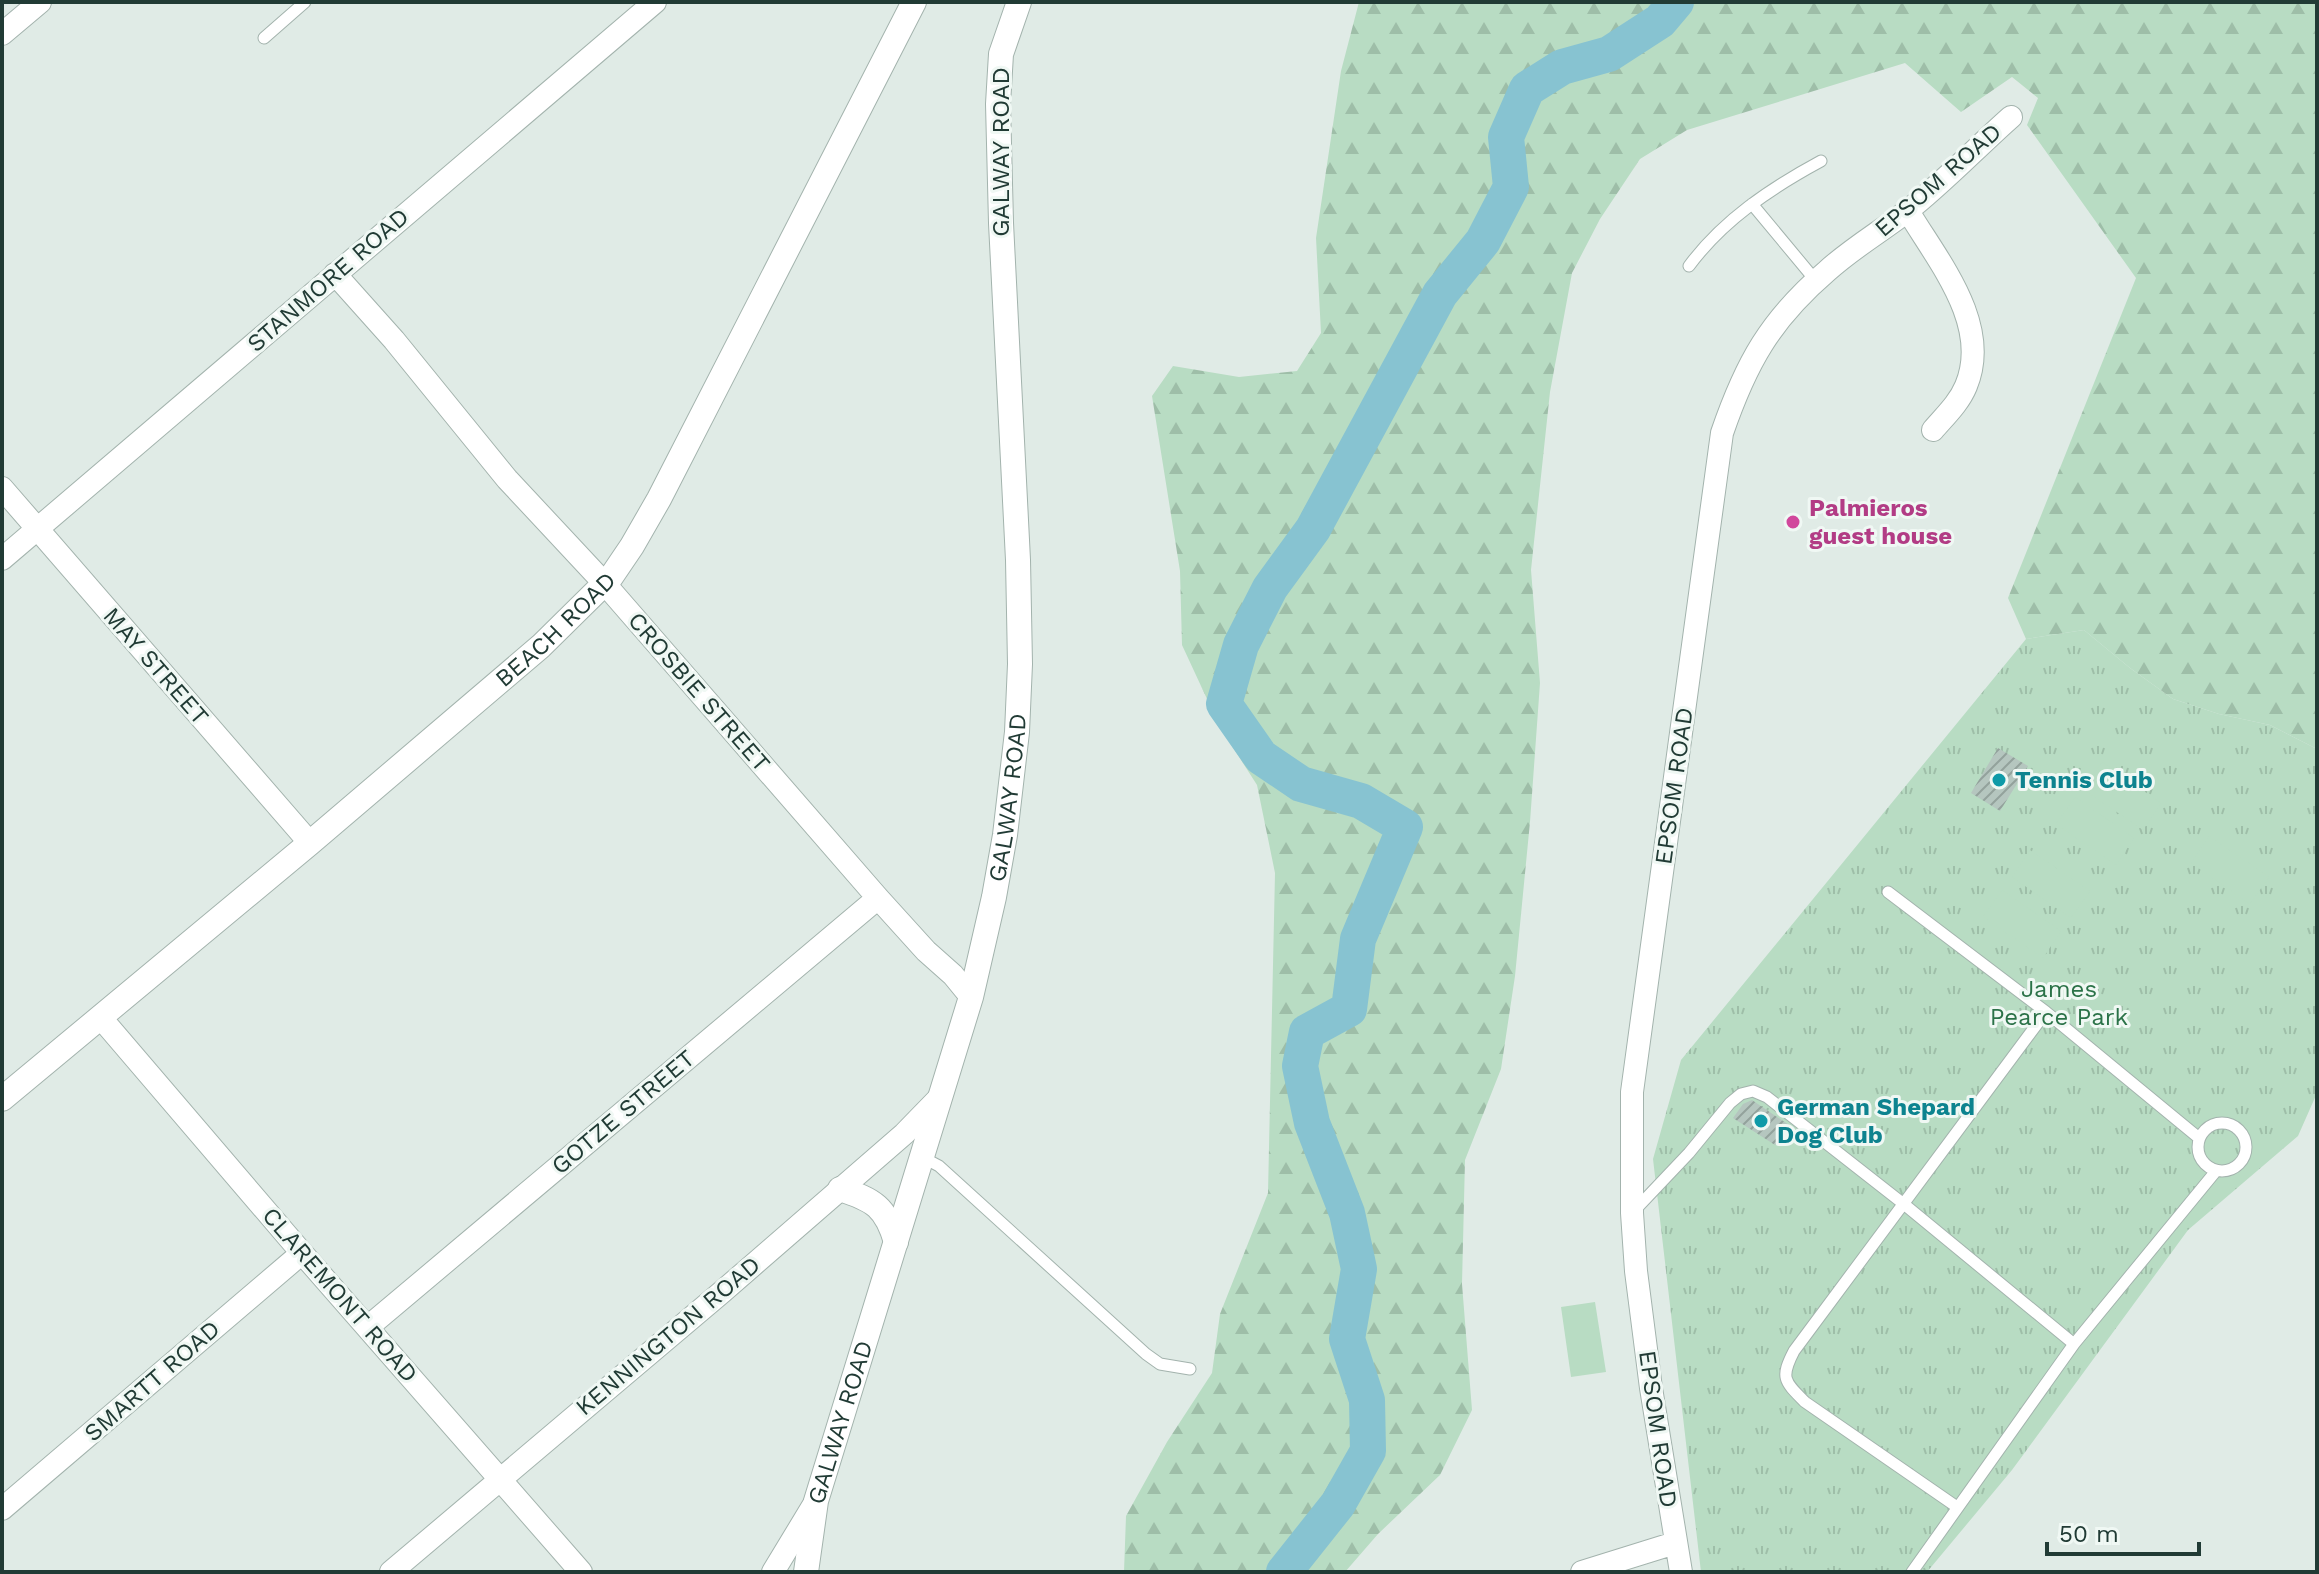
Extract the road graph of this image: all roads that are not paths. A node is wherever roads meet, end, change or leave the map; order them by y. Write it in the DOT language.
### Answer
graph roads {
  1 [pos="40,2"];
  2 [pos="305,2"];
  3 [pos="655,2"];
  4 [pos="914,2"];
  5 [pos="1019,2"];
  6 [pos="2,34"];
  7 [pos="264,38"];
  8 [pos="2011,117"];
  9 [pos="1821,161"];
  10 [pos="1752,204"];
  11 [pos="1908,211"];
  12 [pos="1689,266"];
  13 [pos="335,274"];
  14 [pos="1816,281"];
  15 [pos="1933,430"];
  16 [pos="2,488"];
  17 [pos="37,530"];
  18 [pos="2,559"];
  19 [pos="605,584"];
  20 [pos="310,843"];
  21 [pos="1888,892"];
  22 [pos="878,898"];
  23 [pos="971,997"];
  24 [pos="2046,1012"];
  25 [pos="101,1018"];
  26 [pos="940,1097"];
  27 [pos="2,1099"];
  28 [pos="2199,1138"];
  29 [pos="922,1157"];
  30 [pos="2216,1171"];
  31 [pos="840,1189"];
  32 [pos="1905,1205"];
  33 [pos="1632,1213"];
  34 [pos="896,1242"];
  35 [pos="302,1253"];
  36 [pos="368,1327"];
  37 [pos="2074,1344"];
  38 [pos="1190,1369"];
  39 [pos="500,1478"];
  40 [pos="816,1501"];
  41 [pos="1957,1507"];
  42 [pos="2,1509"];
  43 [pos="1675,1543"];
  44 [pos="391,1572"];
  45 [pos="581,1572"];
  46 [pos="773,1572"];
  47 [pos="806,1572"];
  48 [pos="1582,1572"];
  49 [pos="1681,1572"];
  50 [pos="1912,1572"];
  1 -- 6 [label="street"];
  2 -- 7 [label="lane"];
  3 -- 13 [label="street, STANMORE ROAD"];
  4 -- 19 [label="street, BEACH ROAD"];
  5 -- 23 [label="street, GALWAY ROAD"];
  8 -- 11 [label="street, EPSOM ROAD"];
  9 -- 10 [label="lane"];
  10 -- 12 [label="lane"];
  10 -- 14 [label="lane"];
  11 -- 14 [label="street, EPSOM ROAD"];
  11 -- 15 [label="street"];
  13 -- 17 [label="street, STANMORE ROAD"];
  13 -- 19 [label="street, CROSBIE STREET"];
  14 -- 33 [label="street, EPSOM ROAD"];
  16 -- 17 [label="street, MAY STREET"];
  17 -- 18 [label="street, STANMORE ROAD"];
  17 -- 20 [label="street, MAY STREET"];
  19 -- 20 [label="street, BEACH ROAD"];
  19 -- 22 [label="street, CROSBIE STREET"];
  20 -- 25 [label="street, BEACH ROAD"];
  21 -- 24 [label="lane"];
  22 -- 23 [label="street, CROSBIE STREET"];
  22 -- 36 [label="street, GOTZE STREET"];
  23 -- 26 [label="street, GALWAY ROAD"];
  24 -- 28 [label="lane"];
  24 -- 32 [label="lane"];
  25 -- 27 [label="street, BEACH ROAD"];
  25 -- 35 [label="street, CLAREMONT ROAD"];
  26 -- 29 [label="street, GALWAY ROAD"];
  26 -- 31 [label="street, KENNINGTON ROAD"];
  28 -- 30 [label="lane"];
  28 -- 30 [label="lane"];
  29 -- 34 [label="street, GALWAY ROAD"];
  29 -- 38 [label="lane"];
  30 -- 37 [label="lane"];
  31 -- 34 [label="street"];
  31 -- 39 [label="street, KENNINGTON ROAD"];
  32 -- 33 [label="lane"];
  32 -- 37 [label="lane"];
  32 -- 41 [label="lane"];
  33 -- 43 [label="street, EPSOM ROAD"];
  34 -- 40 [label="street, GALWAY ROAD"];
  35 -- 36 [label="street, CLAREMONT ROAD"];
  35 -- 42 [label="street, SMARTT ROAD"];
  36 -- 39 [label="street, CLAREMONT ROAD"];
  37 -- 41 [label="lane"];
  39 -- 44 [label="street, KENNINGTON ROAD"];
  39 -- 45 [label="street, CLAREMONT ROAD"];
  40 -- 46 [label="street"];
  40 -- 47 [label="street, GALWAY ROAD"];
  41 -- 50 [label="lane"];
  43 -- 48 [label="street"];
  43 -- 49 [label="street, EPSOM ROAD"];
}
